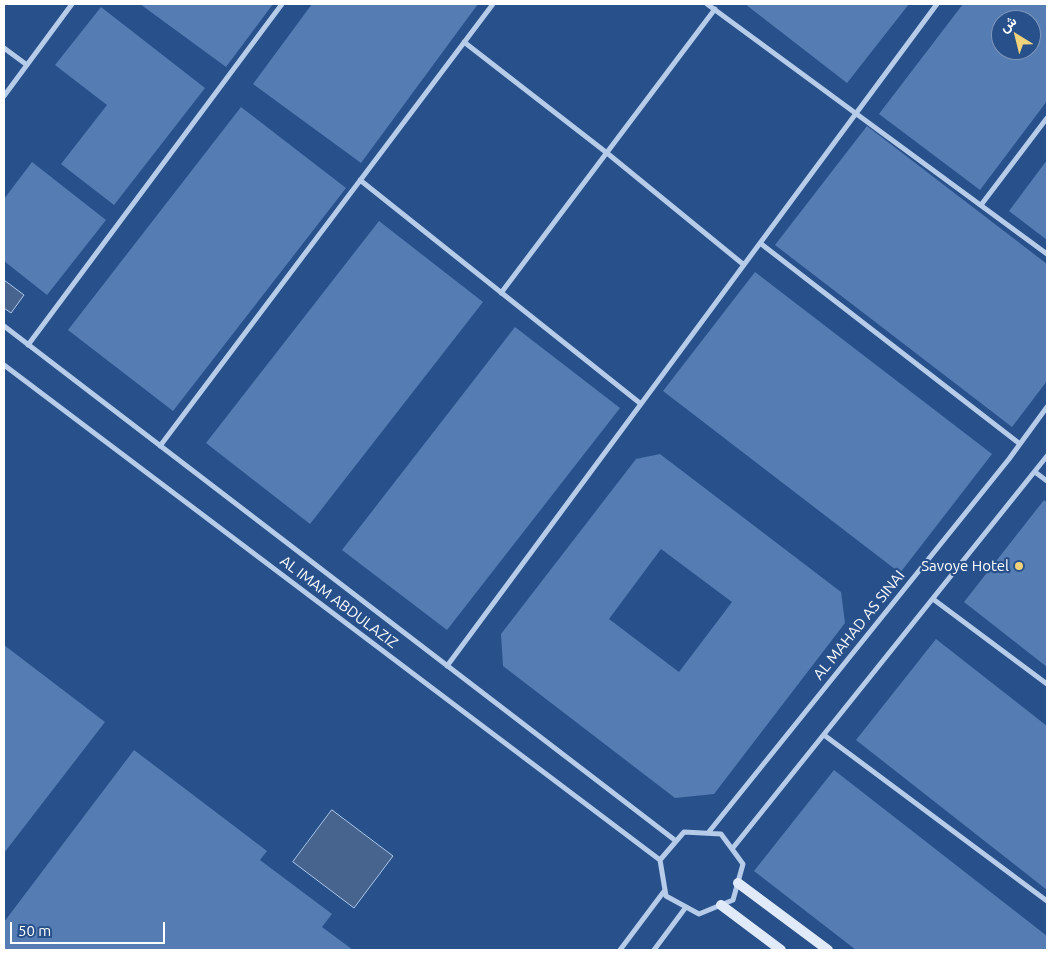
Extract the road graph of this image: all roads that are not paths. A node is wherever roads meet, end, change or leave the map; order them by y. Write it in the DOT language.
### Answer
graph roads {
  1 [pos="72,4"];
  2 [pos="282,4"];
  3 [pos="493,4"];
  4 [pos="707,4"];
  5 [pos="938,4"];
  6 [pos="714,9"];
  7 [pos="464,42"];
  8 [pos="4,48"];
  9 [pos="27,65"];
  10 [pos="4,96"];
  11 [pos="856,114"];
  12 [pos="1047,118"];
  13 [pos="607,153"];
  14 [pos="360,180"];
  15 [pos="981,205"];
  16 [pos="760,243"];
  17 [pos="1047,254"];
  18 [pos="744,265"];
  19 [pos="501,293"];
  20 [pos="4,326"];
  21 [pos="28,345"];
  22 [pos="4,365"];
  23 [pos="641,404"];
  24 [pos="1047,407"];
  25 [pos="1020,444"];
  26 [pos="160,446"];
  27 [pos="1047,456"];
  28 [pos="1035,472"];
  29 [pos="1047,481"];
  30 [pos="933,599"];
  31 [pos="447,666"];
  32 [pos="1047,684"];
  33 [pos="824,735"];
  34 [pos="708,833"];
  35 [pos="676,841"];
  36 [pos="732,849"];
  37 [pos="660,860"];
  38 [pos="738,883"];
  39 [pos="665,890"];
  40 [pos="1047,902"];
  41 [pos="721,905"];
  42 [pos="686,907"];
  43 [pos="620,950"];
  44 [pos="654,950"];
  45 [pos="781,950"];
  46 [pos="828,950"];
  1 -- 9 [label="street"];
  2 -- 21 [label="street"];
  3 -- 7 [label="street"];
  4 -- 6 [label="street"];
  5 -- 11 [label="street"];
  6 -- 11 [label="street"];
  6 -- 13 [label="street"];
  7 -- 13 [label="street"];
  7 -- 14 [label="street"];
  8 -- 9 [label="street"];
  9 -- 10 [label="street"];
  11 -- 15 [label="street"];
  11 -- 16 [label="street"];
  12 -- 15 [label="street"];
  13 -- 18 [label="street"];
  13 -- 19 [label="street"];
  14 -- 19 [label="street"];
  14 -- 26 [label="street"];
  15 -- 17 [label="street"];
  16 -- 18 [label="street"];
  16 -- 25 [label="street"];
  18 -- 23 [label="street"];
  19 -- 23 [label="street"];
  20 -- 21 [label="street"];
  21 -- 26 [label="street"];
  22 -- 37 [label="street, AL IMAM ABDULAZIZ"];
  23 -- 31 [label="street"];
  24 -- 25 [label="street, AL MAHAD AS SINAI"];
  25 -- 34 [label="street, AL MAHAD AS SINAI"];
  26 -- 31 [label="street"];
  27 -- 28 [label="street"];
  28 -- 29 [label="street"];
  28 -- 30 [label="street"];
  30 -- 32 [label="street"];
  30 -- 33 [label="street"];
  31 -- 35 [label="street"];
  33 -- 36 [label="street"];
  33 -- 40 [label="street"];
  34 -- 35 [label="street"];
  34 -- 36 [label="street"];
  35 -- 37 [label="street"];
  36 -- 38 [label="street"];
  37 -- 39 [label="street"];
  38 -- 41 [label="street"];
  38 -- 46 [label="street"];
  39 -- 42 [label="street"];
  39 -- 43 [label="street"];
  41 -- 42 [label="street"];
  41 -- 45 [label="street"];
  42 -- 44 [label="street"];
}
